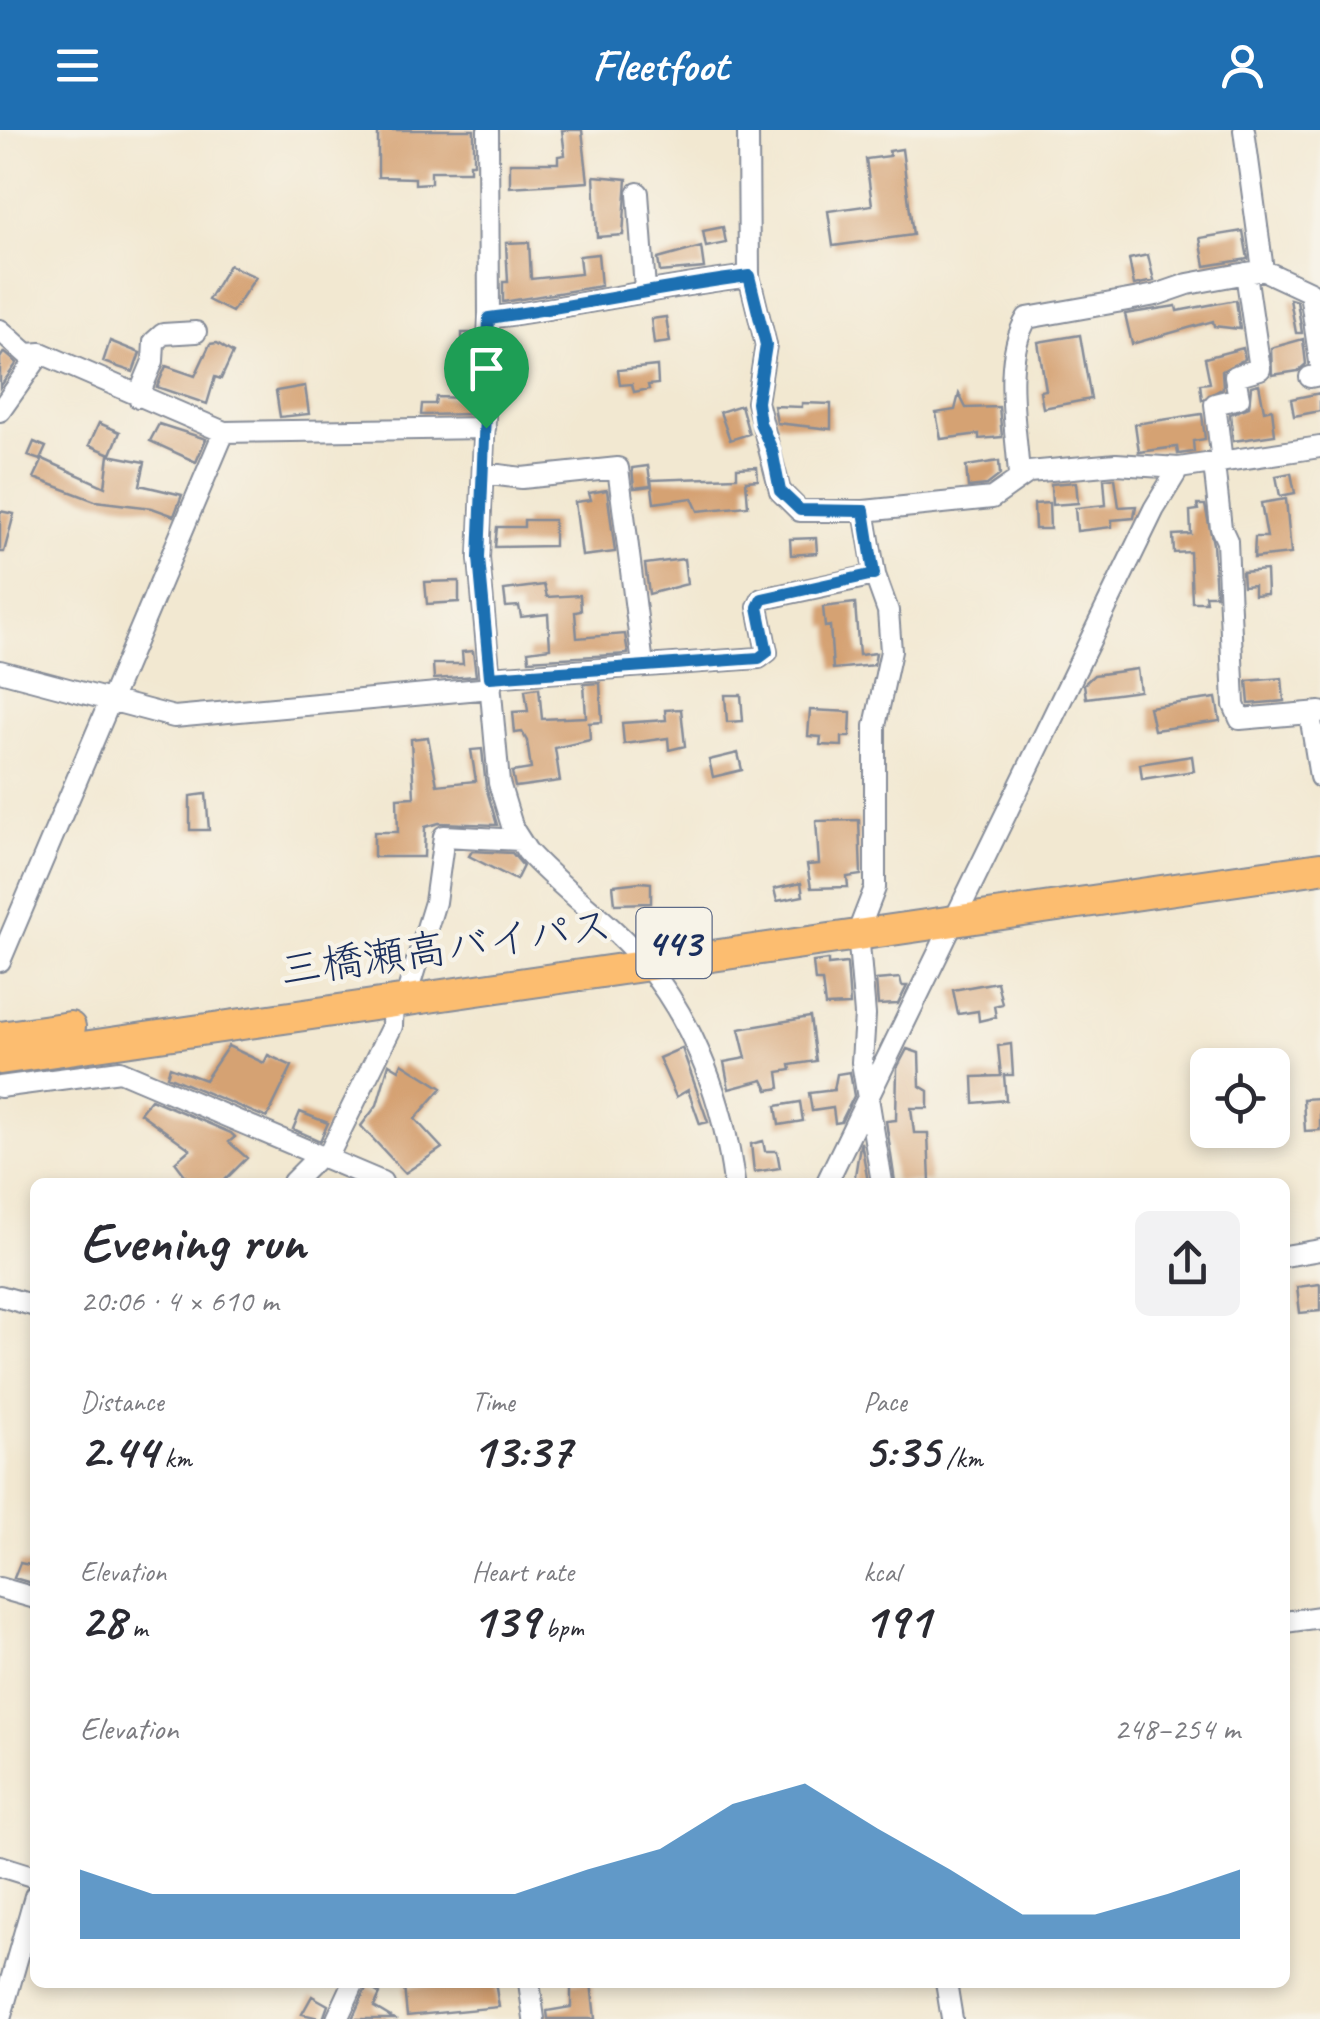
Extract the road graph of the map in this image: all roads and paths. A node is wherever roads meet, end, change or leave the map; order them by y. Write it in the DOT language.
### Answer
graph roads {
  1 [pos="488,130"];
  2 [pos="748,130"];
  3 [pos="1244,130"];
  4 [pos="638,193"];
  5 [pos="1254,271"];
  6 [pos="749,276"];
  7 [pos="645,289"];
  8 [pos="489,318"];
  9 [pos="0,330"];
  10 [pos="196,332"];
  11 [pos="40,353"];
  12 [pos="1316,371"];
  13 [pos="138,397"];
  14 [pos="0,411"];
  15 [pos="486,428"];
  16 [pos="224,432"];
  17 [pos="1320,447"];
  18 [pos="1218,463"];
  19 [pos="1179,468"];
  20 [pos="483,474"];
  21 [pos="1019,477"];
  22 [pos="864,511"];
  23 [pos="874,574"];
  24 [pos="642,665"];
  25 [pos="0,671"];
  26 [pos="490,682"];
  27 [pos="108,702"];
  28 [pos="1315,713"];
  29 [pos="1320,777"];
  30 [pos="520,840"];
  31 [pos="1320,849"];
  32 [pos="1320,868"];
  33 [pos="961,911"];
  34 [pos="861,925"];
  35 [pos="637,956"];
  36 [pos="0,961"];
  37 [pos="403,992"];
  38 [pos="0,1038"];
  39 [pos="0,1059"];
  40 [pos="0,1087"];
  41 [pos="868,1101"];
  42 [pos="324,1156"];
  43 [pos="298,1178"];
  44 [pos="373,1178"];
  45 [pos="733,1178"];
  46 [pos="829,1178"];
  47 [pos="881,1178"];
  48 [pos="1320,1250"];
  49 [pos="1290,1255"];
  50 [pos="0,1296"];
  51 [pos="30,1305"];
  52 [pos="0,1588"];
  53 [pos="30,1597"];
  54 [pos="1320,1617"];
  55 [pos="1290,1621"];
  56 [pos="0,1866"];
  57 [pos="30,1875"];
  58 [pos="30,1914"];
  59 [pos="351,1988"];
  60 [pos="529,1988"];
  61 [pos="947,1988"];
  62 [pos="0,2019"];
  63 [pos="337,2019"];
  64 [pos="534,2019"];
  65 [pos="952,2019"];
  1 -- 8 [label="street"];
  2 -- 6 [label="street"];
  3 -- 5 [label="street"];
  4 -- 7 [label="street"];
  5 -- 12 [label="street"];
  5 -- 18 [label="street"];
  5 -- 21 [label="street"];
  6 -- 7 [label="street"];
  6 -- 22 [label="street"];
  7 -- 8 [label="street"];
  8 -- 15 [label="street"];
  9 -- 11 [label="street"];
  10 -- 13 [label="street"];
  11 -- 13 [label="street"];
  11 -- 14 [label="street"];
  13 -- 16 [label="street"];
  15 -- 16 [label="street"];
  15 -- 20 [label="street"];
  16 -- 27 [label="street"];
  17 -- 18 [label="street"];
  18 -- 19 [label="street"];
  18 -- 28 [label="street"];
  19 -- 21 [label="street"];
  19 -- 33 [label="street"];
  20 -- 24 [label="street"];
  20 -- 26 [label="street"];
  21 -- 22 [label="street"];
  22 -- 23 [label="street"];
  23 -- 24 [label="street"];
  23 -- 34 [label="street"];
  24 -- 26 [label="street"];
  25 -- 27 [label="street"];
  26 -- 27 [label="street"];
  26 -- 30 [label="street"];
  27 -- 36 [label="street"];
  28 -- 29 [label="street"];
  30 -- 35 [label="street"];
  30 -- 37 [label="street"];
  31 -- 33 [label="highway, 三橋瀬高バイパス / 443"];
  32 -- 33 [label="highway, 三橋瀬高バイパス / 443"];
  33 -- 34 [label="highway, 三橋瀬高バイパス / 443"];
  33 -- 41 [label="street"];
  34 -- 35 [label="highway, 三橋瀬高バイパス / 443"];
  34 -- 41 [label="street"];
  35 -- 37 [label="highway, 三橋瀬高バイパス / 443"];
  35 -- 45 [label="street"];
  37 -- 38 [label="highway, 三橋瀬高バイパス / 443"];
  37 -- 39 [label="highway, 三橋瀬高バイパス / 443"];
  37 -- 42 [label="street"];
  40 -- 42 [label="street"];
  41 -- 46 [label="street"];
  41 -- 47 [label="street"];
  42 -- 43 [label="street"];
  42 -- 44 [label="street"];
  48 -- 49 [label="street"];
  50 -- 51 [label="street"];
  52 -- 53 [label="street"];
  54 -- 55 [label="street"];
  56 -- 57 [label="street"];
  58 -- 62 [label="street"];
  59 -- 63 [label="street"];
  60 -- 64 [label="street"];
  61 -- 65 [label="street"];
}
